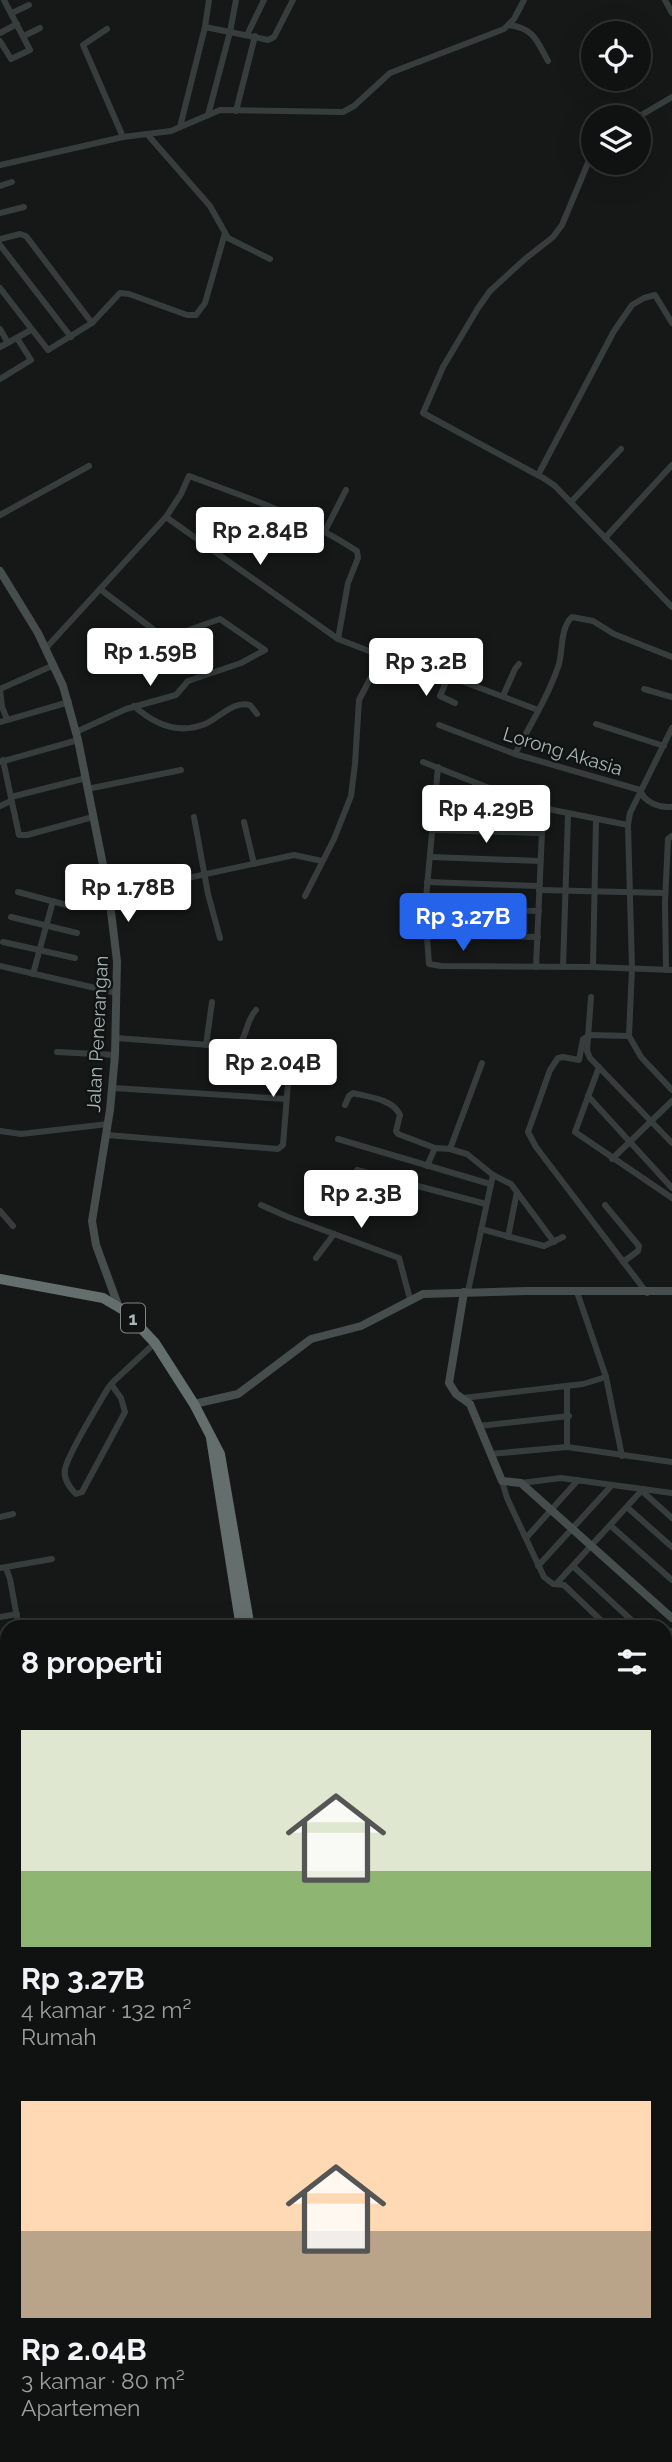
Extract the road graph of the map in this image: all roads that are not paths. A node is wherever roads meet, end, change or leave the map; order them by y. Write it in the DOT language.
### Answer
graph roads {
  1 [pos="4,0"];
  2 [pos="209,0"];
  3 [pos="236,0"];
  4 [pos="264,0"];
  5 [pos="293,0"];
  6 [pos="524,0"];
  7 [pos="665,0"];
  8 [pos="29,5"];
  9 [pos="12,13"];
  10 [pos="672,13"];
  11 [pos="17,24"];
  12 [pos="509,25"];
  13 [pos="205,27"];
  14 [pos="40,28"];
  15 [pos="107,29"];
  16 [pos="230,32"];
  17 [pos="0,33"];
  18 [pos="24,36"];
  19 [pos="251,36"];
  20 [pos="0,41"];
  21 [pos="548,61"];
  22 [pos="672,97"];
  23 [pos="651,109"];
  24 [pos="236,111"];
  25 [pos="208,115"];
  26 [pos="180,127"];
  27 [pos="148,134"];
  28 [pos="123,137"];
  29 [pos="0,165"];
  30 [pos="583,175"];
  31 [pos="12,182"];
  32 [pos="0,186"];
  33 [pos="24,207"];
  34 [pos="0,213"];
  35 [pos="225,233"];
  36 [pos="0,239"];
  37 [pos="0,245"];
  38 [pos="270,259"];
  39 [pos="0,288"];
  40 [pos="92,323"];
  41 [pos="672,323"];
  42 [pos="0,329"];
  43 [pos="31,330"];
  44 [pos="71,337"];
  45 [pos="17,338"];
  46 [pos="8,343"];
  47 [pos="0,348"];
  48 [pos="0,379"];
  49 [pos="621,449"];
  50 [pos="672,465"];
  51 [pos="89,466"];
  52 [pos="538,475"];
  53 [pos="346,490"];
  54 [pos="571,502"];
  55 [pos="0,515"];
  56 [pos="166,517"];
  57 [pos="325,531"];
  58 [pos="605,538"];
  59 [pos="0,571"];
  60 [pos="100,589"];
  61 [pos="672,607"];
  62 [pos="338,639"];
  63 [pos="46,648"];
  64 [pos="382,656"];
  65 [pos="672,657"];
  66 [pos="520,664"];
  67 [pos="54,665"];
  68 [pos="427,668"];
  69 [pos="449,675"];
  70 [pos="421,682"];
  71 [pos="0,689"];
  72 [pos="644,689"];
  73 [pos="503,696"];
  74 [pos="672,697"];
  75 [pos="69,702"];
  76 [pos="455,703"];
  77 [pos="134,706"];
  78 [pos="538,710"];
  79 [pos="257,714"];
  80 [pos="3,720"];
  81 [pos="596,724"];
  82 [pos="439,725"];
  83 [pos="672,728"];
  84 [pos="77,736"];
  85 [pos="664,746"];
  86 [pos="515,754"];
  87 [pos="1,761"];
  88 [pos="423,762"];
  89 [pos="439,767"];
  90 [pos="181,770"];
  91 [pos="86,778"];
  92 [pos="88,789"];
  93 [pos="640,790"];
  94 [pos="11,799"];
  95 [pos="0,806"];
  96 [pos="435,806"];
  97 [pos="671,807"];
  98 [pos="540,808"];
  99 [pos="568,815"];
  100 [pos="93,817"];
  101 [pos="194,817"];
  102 [pos="596,820"];
  103 [pos="244,822"];
  104 [pos="628,825"];
  105 [pos="433,830"];
  106 [pos="541,833"];
  107 [pos="672,836"];
  108 [pos="430,857"];
  109 [pos="540,861"];
  110 [pos="322,862"];
  111 [pos="254,864"];
  112 [pos="205,875"];
  113 [pos="427,882"];
  114 [pos="539,888"];
  115 [pos="566,890"];
  116 [pos="594,890"];
  117 [pos="18,892"];
  118 [pos="629,892"];
  119 [pos="665,893"];
  120 [pos="109,895"];
  121 [pos="305,896"];
  122 [pos="53,901"];
  123 [pos="668,902"];
  124 [pos="74,907"];
  125 [pos="425,909"];
  126 [pos="539,911"];
  127 [pos="10,916"];
  128 [pos="46,925"];
  129 [pos="77,933"];
  130 [pos="669,935"];
  131 [pos="425,936"];
  132 [pos="538,937"];
  133 [pos="220,938"];
  134 [pos="3,942"];
  135 [pos="40,949"];
  136 [pos="75,958"];
  137 [pos="0,966"];
  138 [pos="536,967"];
  139 [pos="563,967"];
  140 [pos="593,967"];
  141 [pos="632,968"];
  142 [pos="669,970"];
  143 [pos="33,974"];
  144 [pos="117,993"];
  145 [pos="591,997"];
  146 [pos="212,1002"];
  147 [pos="256,1010"];
  148 [pos="590,1035"];
  149 [pos="629,1036"];
  150 [pos="116,1038"];
  151 [pos="206,1045"];
  152 [pos="235,1047"];
  153 [pos="57,1052"];
  154 [pos="115,1055"];
  155 [pos="482,1063"];
  156 [pos="599,1068"];
  157 [pos="113,1088"];
  158 [pos="672,1090"];
  159 [pos="588,1096"];
  160 [pos="286,1099"];
  161 [pos="672,1101"];
  162 [pos="345,1105"];
  163 [pos="651,1120"];
  164 [pos="108,1124"];
  165 [pos="0,1131"];
  166 [pos="107,1135"];
  167 [pos="338,1139"];
  168 [pos="630,1141"];
  169 [pos="672,1143"];
  170 [pos="435,1148"];
  171 [pos="450,1149"];
  172 [pos="612,1159"];
  173 [pos="427,1166"];
  174 [pos="357,1170"];
  175 [pos="493,1175"];
  176 [pos="490,1184"];
  177 [pos="672,1188"];
  178 [pos="517,1192"];
  179 [pos="672,1198"];
  180 [pos="486,1204"];
  181 [pos="261,1205"];
  182 [pos="606,1205"];
  183 [pos="0,1211"];
  184 [pos="0,1220"];
  185 [pos="481,1228"];
  186 [pos="334,1234"];
  187 [pos="508,1237"];
  188 [pos="563,1237"];
  189 [pos="555,1242"];
  190 [pos="316,1258"];
  191 [pos="623,1262"];
  192 [pos="0,1279"];
  193 [pos="672,1291"];
  194 [pos="466,1292"];
  195 [pos="577,1292"];
  196 [pos="647,1293"];
  197 [pos="410,1299"];
  198 [pos="118,1305"];
  199 [pos="155,1343"];
  200 [pos="606,1377"];
  201 [pos="111,1384"];
  202 [pos="567,1386"];
  203 [pos="464,1398"];
  204 [pos="194,1404"];
  205 [pos="569,1416"];
  206 [pos="479,1426"];
  207 [pos="211,1435"];
  208 [pos="567,1447"];
  209 [pos="490,1454"];
  210 [pos="622,1456"];
  211 [pos="672,1461"];
  212 [pos="579,1480"];
  213 [pos="502,1481"];
  214 [pos="522,1483"];
  215 [pos="612,1485"];
  216 [pos="643,1490"];
  217 [pos="672,1493"];
  218 [pos="628,1508"];
  219 [pos="552,1510"];
  220 [pos="13,1514"];
  221 [pos="0,1517"];
  222 [pos="672,1518"];
  223 [pos="611,1526"];
  224 [pos="572,1529"];
  225 [pos="526,1538"];
  226 [pos="593,1546"];
  227 [pos="672,1547"];
  228 [pos="52,1559"];
  229 [pos="538,1566"];
  230 [pos="574,1567"];
  231 [pos="3,1568"];
  232 [pos="672,1580"];
  233 [pos="556,1585"];
  234 [pos="17,1614"];
  235 [pos="0,1618"];
  236 [pos="672,1618"];
  237 [pos="18,1620"];
  238 [pos="240,1620"];
  239 [pos="249,1620"];
  240 [pos="601,1620"];
  241 [pos="631,1620"];
  1 -- 9 [label="street"];
  2 -- 13 [label="street"];
  3 -- 16 [label="street"];
  4 -- 19 [label="street"];
  5 -- 19 [label="street"];
  6 -- 12 [label="street"];
  7 -- 10 [label="street"];
  8 -- 9 [label="street"];
  9 -- 11 [label="street"];
  11 -- 17 [label="street"];
  11 -- 18 [label="street"];
  12 -- 21 [label="street"];
  12 -- 24 [label="street"];
  13 -- 16 [label="street"];
  13 -- 26 [label="street"];
  14 -- 18 [label="street"];
  15 -- 28 [label="street"];
  16 -- 19 [label="street"];
  16 -- 25 [label="street"];
  18 -- 20 [label="street"];
  19 -- 24 [label="street"];
  22 -- 23 [label="street"];
  24 -- 25 [label="street"];
  25 -- 26 [label="street"];
  26 -- 27 [label="street"];
  27 -- 28 [label="street"];
  27 -- 35 [label="street"];
  28 -- 29 [label="street"];
  30 -- 52 [label="street"];
  31 -- 32 [label="street"];
  33 -- 34 [label="street"];
  35 -- 38 [label="street"];
  35 -- 40 [label="street"];
  36 -- 40 [label="street"];
  37 -- 44 [label="street"];
  39 -- 43 [label="street"];
  40 -- 44 [label="street"];
  41 -- 52 [label="street"];
  42 -- 46 [label="street"];
  43 -- 44 [label="street"];
  43 -- 45 [label="street"];
  45 -- 46 [label="street"];
  45 -- 48 [label="street"];
  46 -- 47 [label="street"];
  49 -- 54 [label="street"];
  50 -- 58 [label="street"];
  51 -- 55 [label="street"];
  52 -- 54 [label="street"];
  53 -- 57 [label="street"];
  54 -- 58 [label="street"];
  56 -- 57 [label="street"];
  56 -- 60 [label="street"];
  56 -- 62 [label="street"];
  57 -- 62 [label="street"];
  58 -- 61 [label="street"];
  59 -- 63 [label="street, Jalan Penerangan"];
  60 -- 63 [label="street"];
  60 -- 77 [label="street"];
  62 -- 64 [label="street"];
  63 -- 67 [label="street, Jalan Penerangan"];
  64 -- 68 [label="street"];
  64 -- 110 [label="street"];
  65 -- 78 [label="street"];
  66 -- 73 [label="street"];
  67 -- 71 [label="street"];
  67 -- 75 [label="street, Jalan Penerangan"];
  68 -- 69 [label="street"];
  68 -- 70 [label="street"];
  69 -- 73 [label="street"];
  69 -- 76 [label="street"];
  71 -- 80 [label="street"];
  72 -- 74 [label="street"];
  73 -- 78 [label="street"];
  75 -- 80 [label="street"];
  75 -- 84 [label="street, Jalan Penerangan"];
  77 -- 79 [label="street"];
  77 -- 84 [label="street"];
  78 -- 86 [label="street"];
  81 -- 85 [label="street"];
  82 -- 86 [label="street, Lorong Akasia"];
  83 -- 85 [label="street"];
  84 -- 87 [label="street"];
  84 -- 91 [label="street, Jalan Penerangan"];
  85 -- 93 [label="street"];
  86 -- 93 [label="street, Lorong Akasia"];
  87 -- 94 [label="street"];
  88 -- 89 [label="street"];
  89 -- 96 [label="street"];
  89 -- 98 [label="street"];
  90 -- 92 [label="street"];
  91 -- 92 [label="street, Jalan Penerangan"];
  91 -- 94 [label="street"];
  92 -- 100 [label="street, Jalan Penerangan"];
  93 -- 97 [label="street, Lorong Akasia"];
  93 -- 104 [label="street"];
  94 -- 95 [label="street"];
  94 -- 100 [label="street"];
  96 -- 98 [label="street"];
  96 -- 105 [label="street"];
  98 -- 99 [label="street"];
  98 -- 106 [label="street"];
  99 -- 102 [label="street"];
  99 -- 115 [label="street"];
  100 -- 120 [label="street, Jalan Penerangan"];
  101 -- 112 [label="street"];
  102 -- 104 [label="street"];
  102 -- 116 [label="street"];
  103 -- 111 [label="street"];
  104 -- 118 [label="street"];
  105 -- 106 [label="street"];
  105 -- 108 [label="street"];
  106 -- 109 [label="street"];
  107 -- 119 [label="street"];
  108 -- 109 [label="street"];
  108 -- 113 [label="street"];
  109 -- 114 [label="street"];
  110 -- 111 [label="street"];
  110 -- 121 [label="street"];
  111 -- 112 [label="street"];
  112 -- 120 [label="street"];
  112 -- 133 [label="street"];
  113 -- 114 [label="street"];
  113 -- 125 [label="street"];
  114 -- 115 [label="street"];
  114 -- 126 [label="street"];
  115 -- 116 [label="street"];
  115 -- 139 [label="street"];
  116 -- 118 [label="street"];
  116 -- 140 [label="street"];
  117 -- 122 [label="street"];
  118 -- 119 [label="street"];
  118 -- 141 [label="street"];
  119 -- 123 [label="street"];
  120 -- 144 [label="street, Jalan Penerangan"];
  122 -- 124 [label="street"];
  122 -- 128 [label="street"];
  123 -- 130 [label="street"];
  125 -- 126 [label="street"];
  125 -- 131 [label="street"];
  126 -- 132 [label="street"];
  127 -- 128 [label="street"];
  128 -- 129 [label="street"];
  128 -- 135 [label="street"];
  130 -- 142 [label="street"];
  131 -- 132 [label="street"];
  131 -- 138 [label="street"];
  132 -- 138 [label="street"];
  134 -- 135 [label="street"];
  135 -- 136 [label="street"];
  135 -- 143 [label="street"];
  137 -- 143 [label="street"];
  138 -- 139 [label="street"];
  139 -- 140 [label="street"];
  140 -- 141 [label="street"];
  141 -- 142 [label="street"];
  141 -- 149 [label="street"];
  143 -- 144 [label="street"];
  144 -- 150 [label="street, Jalan Penerangan"];
  145 -- 148 [label="street"];
  146 -- 151 [label="street"];
  147 -- 152 [label="street"];
  148 -- 149 [label="street"];
  148 -- 156 [label="street"];
  148 -- 191 [label="street"];
  149 -- 158 [label="street"];
  150 -- 151 [label="street"];
  150 -- 154 [label="street, Jalan Penerangan"];
  151 -- 152 [label="street"];
  152 -- 160 [label="street"];
  153 -- 154 [label="street"];
  154 -- 157 [label="street, Jalan Penerangan"];
  155 -- 171 [label="street"];
  156 -- 159 [label="street"];
  156 -- 163 [label="street"];
  157 -- 160 [label="street"];
  157 -- 164 [label="street, Jalan Penerangan"];
  159 -- 168 [label="street"];
  159 -- 172 [label="street"];
  160 -- 166 [label="street"];
  161 -- 163 [label="street"];
  162 -- 170 [label="street"];
  163 -- 168 [label="street"];
  163 -- 169 [label="street"];
  164 -- 165 [label="street"];
  164 -- 166 [label="street, Jalan Penerangan"];
  166 -- 198 [label="street, Jalan Penerangan"];
  167 -- 173 [label="street"];
  168 -- 172 [label="street"];
  168 -- 177 [label="street"];
  170 -- 171 [label="street"];
  170 -- 173 [label="street"];
  171 -- 175 [label="street"];
  172 -- 179 [label="street"];
  173 -- 176 [label="street"];
  174 -- 180 [label="street"];
  175 -- 176 [label="street"];
  175 -- 178 [label="street"];
  176 -- 180 [label="street"];
  178 -- 187 [label="street"];
  178 -- 189 [label="street"];
  180 -- 185 [label="street"];
  181 -- 186 [label="street"];
  182 -- 191 [label="street"];
  183 -- 184 [label="street"];
  185 -- 187 [label="street"];
  185 -- 194 [label="street"];
  186 -- 190 [label="street"];
  186 -- 197 [label="street"];
  187 -- 189 [label="street"];
  188 -- 189 [label="street"];
  191 -- 196 [label="street"];
  192 -- 198 [label="highway, 1"];
  193 -- 196 [label="street"];
  194 -- 195 [label="street"];
  194 -- 197 [label="street"];
  194 -- 203 [label="street"];
  195 -- 196 [label="street"];
  195 -- 200 [label="street"];
  197 -- 204 [label="street"];
  198 -- 199 [label="highway, 1"];
  199 -- 201 [label="street"];
  199 -- 204 [label="highway, 1"];
  200 -- 202 [label="street"];
  200 -- 210 [label="street"];
  201 -- 201 [label="street"];
  202 -- 203 [label="street"];
  202 -- 205 [label="street"];
  203 -- 206 [label="street"];
  204 -- 207 [label="highway, 1"];
  205 -- 206 [label="street"];
  205 -- 208 [label="street"];
  206 -- 209 [label="street"];
  207 -- 238 [label="highway, 1"];
  207 -- 239 [label="highway, 1"];
  208 -- 209 [label="street"];
  208 -- 210 [label="street"];
  209 -- 213 [label="street"];
  210 -- 211 [label="street"];
  212 -- 214 [label="street"];
  212 -- 215 [label="street"];
  212 -- 219 [label="street"];
  213 -- 214 [label="street"];
  213 -- 225 [label="street"];
  214 -- 219 [label="street"];
  215 -- 216 [label="street"];
  215 -- 224 [label="street"];
  216 -- 217 [label="street"];
  216 -- 218 [label="street"];
  216 -- 222 [label="street"];
  218 -- 223 [label="street"];
  218 -- 227 [label="street"];
  219 -- 224 [label="street"];
  219 -- 225 [label="street"];
  220 -- 221 [label="street"];
  223 -- 226 [label="street"];
  223 -- 232 [label="street"];
  224 -- 226 [label="street"];
  224 -- 229 [label="street"];
  225 -- 229 [label="street"];
  226 -- 230 [label="street"];
  226 -- 236 [label="street"];
  228 -- 231 [label="street"];
  229 -- 233 [label="street"];
  230 -- 233 [label="street"];
  230 -- 241 [label="street"];
  231 -- 234 [label="street"];
  233 -- 240 [label="street"];
  234 -- 235 [label="street"];
  234 -- 237 [label="street"];
}
